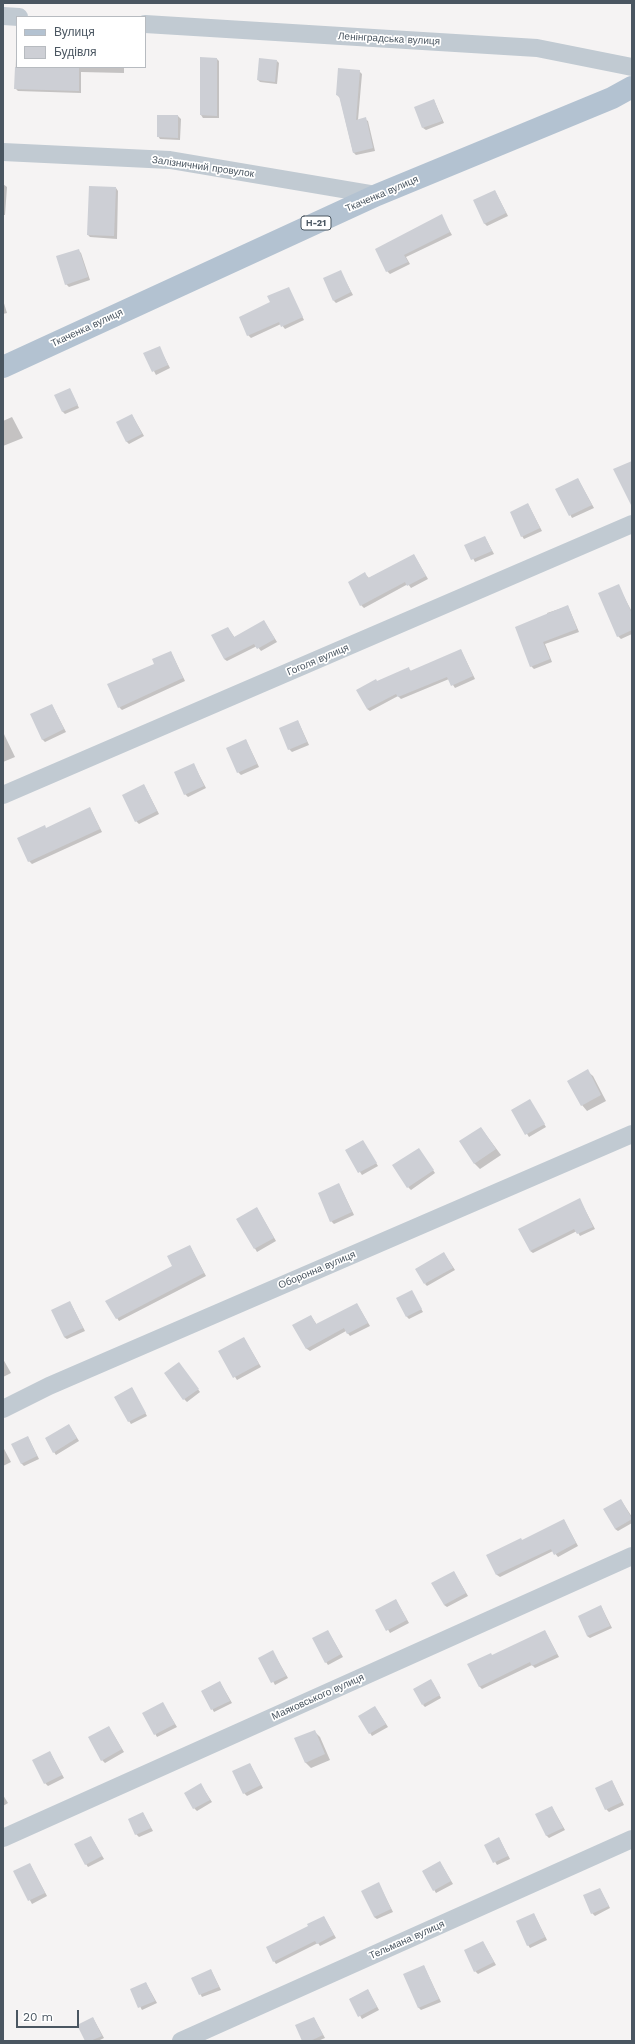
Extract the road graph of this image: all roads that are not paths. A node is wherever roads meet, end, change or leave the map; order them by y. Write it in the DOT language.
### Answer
graph roads {
  1 [pos="3,16"];
  2 [pos="16,17"];
  3 [pos="146,24"];
  4 [pos="632,67"];
  5 [pos="632,87"];
  6 [pos="3,152"];
  7 [pos="377,195"];
  8 [pos="3,367"];
  9 [pos="632,524"];
  10 [pos="3,795"];
  11 [pos="632,1134"];
  12 [pos="3,1409"];
  13 [pos="632,1556"];
  14 [pos="3,1838"];
  15 [pos="632,1839"];
  16 [pos="181,2041"];
  1 -- 2 [label="street"];
  3 -- 4 [label="street, Ленінградська вулиця"];
  5 -- 7 [label="main road, Ткаченка вулиця / Н-21"];
  6 -- 7 [label="street, Залізничний провулок"];
  7 -- 8 [label="main road, Ткаченка вулиця / Н-21"];
  9 -- 10 [label="street, Гоголя вулиця"];
  11 -- 12 [label="street, Оборонна вулиця"];
  13 -- 14 [label="street, Маяковського вулиця"];
  15 -- 16 [label="street, Тельмана вулиця"];
}
